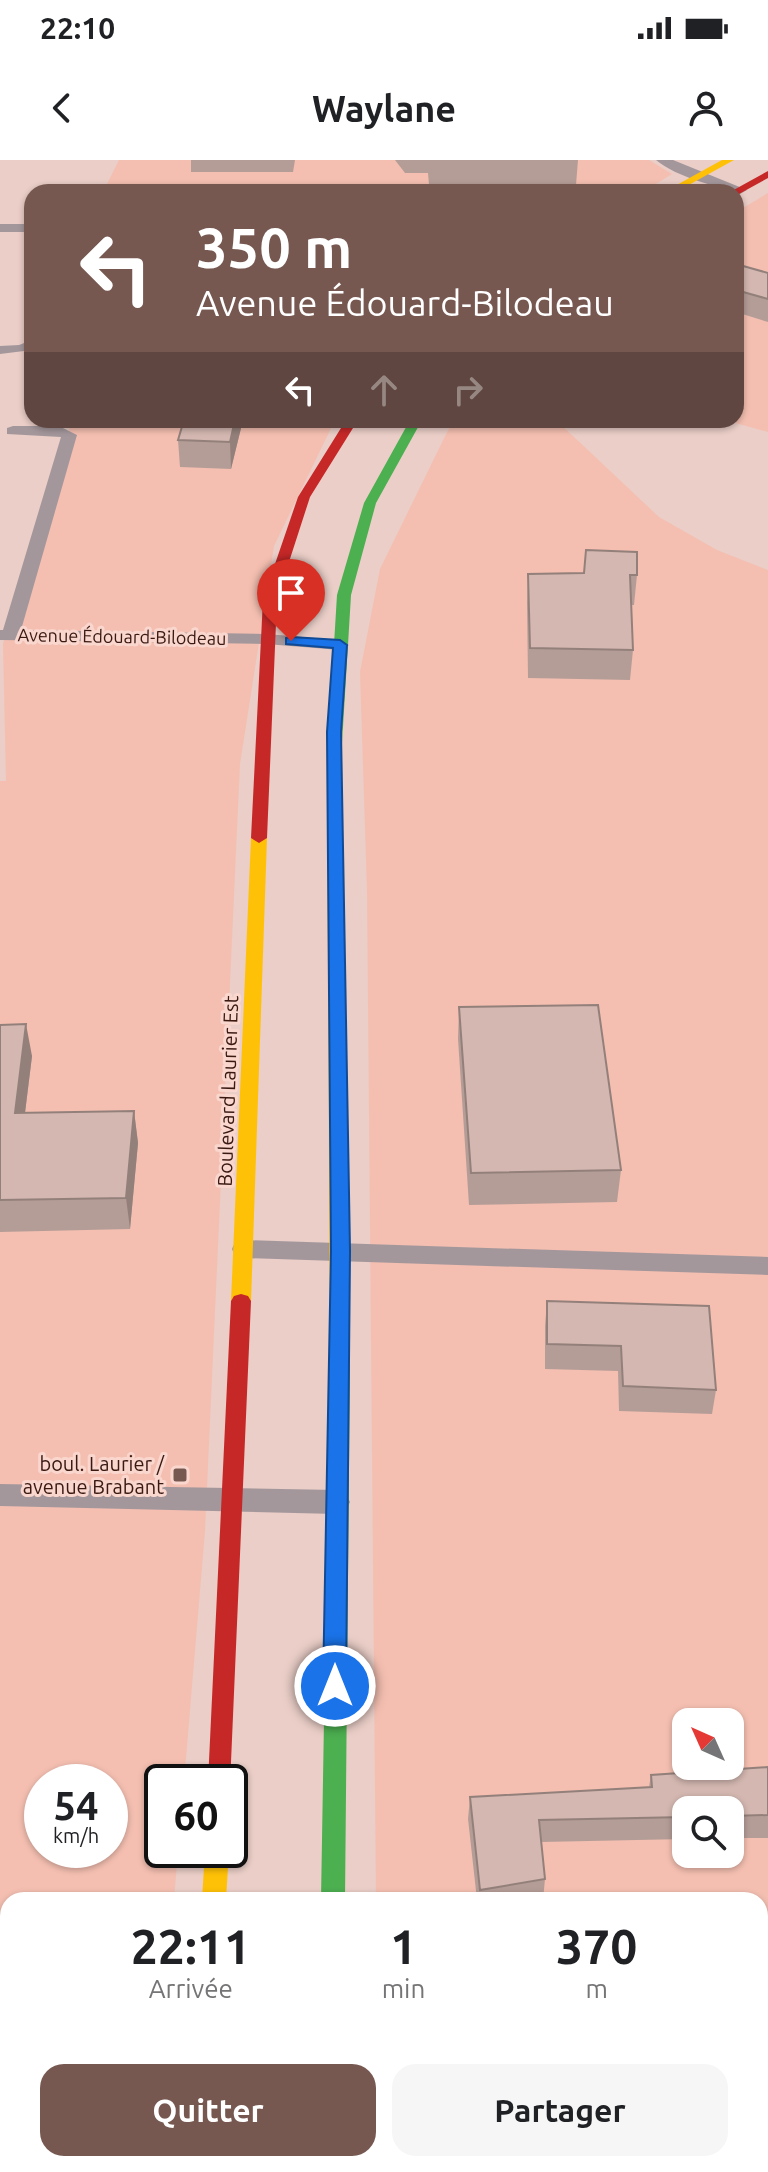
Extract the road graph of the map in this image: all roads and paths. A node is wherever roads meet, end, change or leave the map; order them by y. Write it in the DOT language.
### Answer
graph roads {
  1 [pos="662,160"];
  2 [pos="729,160"];
  3 [pos="768,174"];
  4 [pos="698,176"];
  5 [pos="684,184"];
  6 [pos="719,184"];
  7 [pos="744,187"];
  8 [pos="0,228"];
  9 [pos="24,228"];
  10 [pos="24,348"];
  11 [pos="0,350"];
  12 [pos="347,428"];
  13 [pos="412,428"];
  14 [pos="13,431"];
  15 [pos="5,635"];
  16 [pos="266,639"];
  17 [pos="340,645"];
  18 [pos="244,1249"];
  19 [pos="341,1251"];
  20 [pos="768,1266"];
  21 [pos="0,1495"];
  22 [pos="234,1500"];
  23 [pos="336,1502"];
  24 [pos="221,1764"];
  25 [pos="216,1868"];
  26 [pos="214,1892"];
  27 [pos="333,1892"];
  1 -- 4 [label="street"];
  2 -- 4 [label="main road"];
  3 -- 7 [label="main road"];
  4 -- 5 [label="main road"];
  4 -- 6 [label="street"];
  8 -- 9 [label="street"];
  10 -- 11 [label="street"];
  12 -- 16 [label="main road, Boulevard Laurier Est"];
  13 -- 17 [label="main road"];
  14 -- 15 [label="street"];
  15 -- 16 [label="street, Avenue Édouard-Bilodeau"];
  16 -- 17 [label="street, Avenue Édouard-Bilodeau"];
  16 -- 18 [label="main road, Boulevard Laurier Est"];
  17 -- 19 [label="main road"];
  18 -- 19 [label="street"];
  18 -- 22 [label="main road, Boulevard Laurier Est"];
  19 -- 20 [label="street"];
  19 -- 23 [label="main road"];
  21 -- 22 [label="street"];
  22 -- 23 [label="street"];
  22 -- 24 [label="main road, Boulevard Laurier Est"];
  23 -- 27 [label="main road"];
  25 -- 26 [label="main road"];
}
